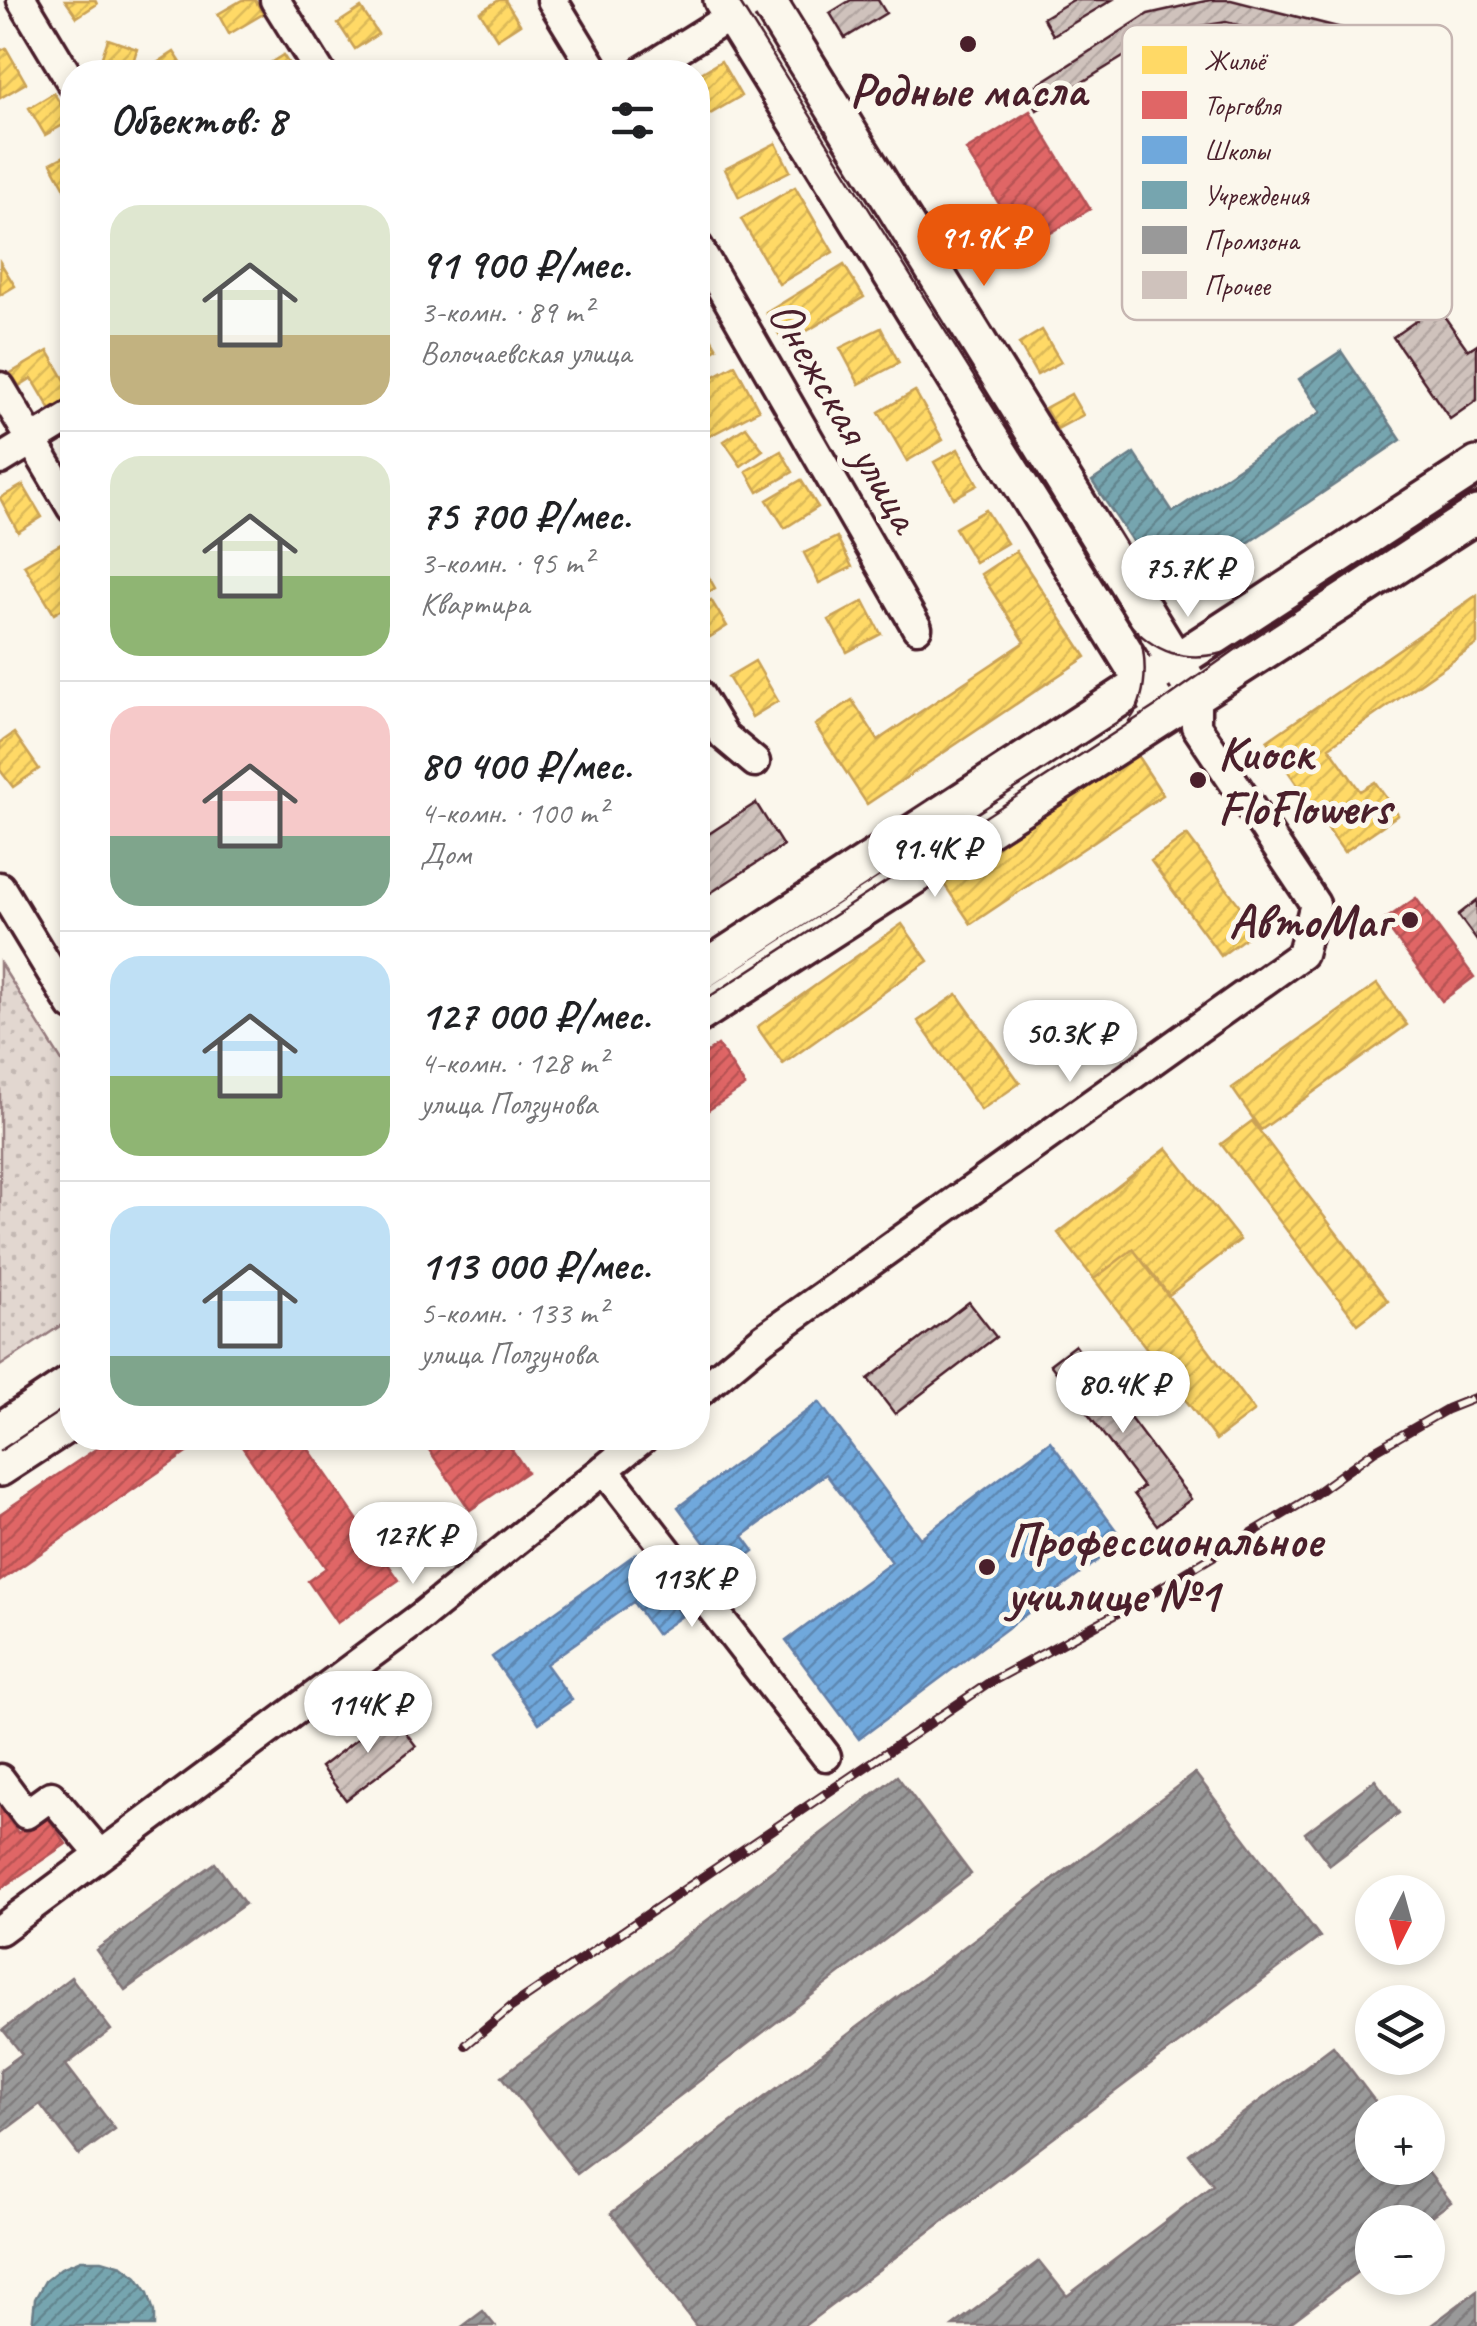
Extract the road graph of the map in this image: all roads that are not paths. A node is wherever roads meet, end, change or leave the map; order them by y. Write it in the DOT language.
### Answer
graph roads {
  1 [pos="22,0"];
  2 [pos="275,0"];
  3 [pos="552,0"];
  4 [pos="767,0"];
  5 [pos="737,5"];
  6 [pos="312,60"];
  7 [pos="589,60"];
  8 [pos="658,60"];
  9 [pos="60,63"];
  10 [pos="710,268"];
  11 [pos="0,386"];
  12 [pos="60,423"];
  13 [pos="32,440"];
  14 [pos="0,460"];
  15 [pos="1477,465"];
  16 [pos="60,488"];
  17 [pos="1477,514"];
  18 [pos="916,628"];
  19 [pos="1176,662"];
  20 [pos="1144,682"];
  21 [pos="1186,711"];
  22 [pos="710,713"];
  23 [pos="755,762"];
  24 [pos="0,887"];
  25 [pos="710,966"];
  26 [pos="60,986"];
  27 [pos="710,1008"];
  28 [pos="710,1383"];
  29 [pos="60,1392"];
  30 [pos="60,1429"];
  31 [pos="0,1432"];
  32 [pos="627,1450"];
  33 [pos="0,1468"];
  34 [pos="604,1469"];
  35 [pos="826,1756"];
  36 [pos="0,1779"];
  37 [pos="101,1855"];
  38 [pos="0,1930"];
  1 -- 9 [label="street"];
  2 -- 6 [label="street"];
  3 -- 7 [label="street"];
  4 -- 19 [label="main road"];
  5 -- 8 [label="street"];
  5 -- 20 [label="main road"];
  10 -- 18 [label="street, Онежская улица"];
  11 -- 13 [label="street"];
  12 -- 13 [label="street"];
  13 -- 14 [label="street"];
  13 -- 16 [label="street"];
  15 -- 19 [label="main road"];
  17 -- 21 [label="main road"];
  19 -- 20 [label="main road"];
  19 -- 21 [label="main road"];
  20 -- 21 [label="main road"];
  20 -- 25 [label="main road"];
  21 -- 27 [label="main road"];
  21 -- 28 [label="street"];
  22 -- 23 [label="street"];
  24 -- 26 [label="street"];
  29 -- 31 [label="main road"];
  30 -- 33 [label="main road"];
  32 -- 34 [label="street"];
  34 -- 35 [label="street"];
  34 -- 37 [label="street"];
  36 -- 37 [label="street"];
  37 -- 38 [label="street"];
}
